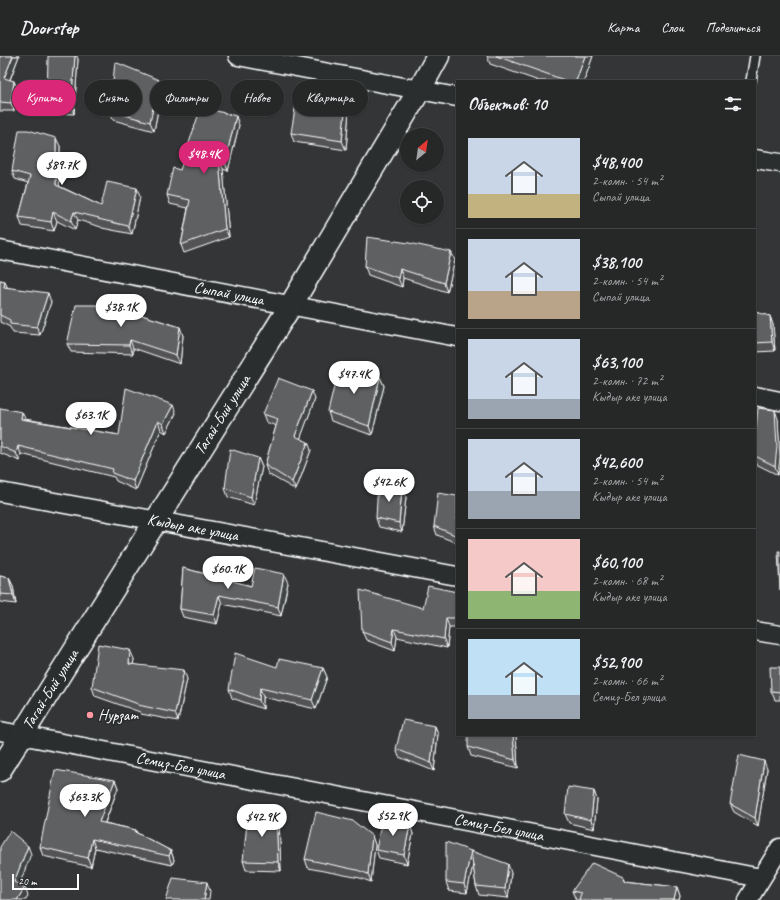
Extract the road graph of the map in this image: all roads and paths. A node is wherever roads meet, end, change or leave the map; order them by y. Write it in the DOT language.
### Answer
graph roads {
  1 [pos="238,56"];
  2 [pos="438,56"];
  3 [pos="755,56"];
  4 [pos="750,80"];
  5 [pos="420,89"];
  6 [pos="456,96"];
  7 [pos="756,159"];
  8 [pos="780,163"];
  9 [pos="0,250"];
  10 [pos="291,305"];
  11 [pos="456,338"];
  12 [pos="756,396"];
  13 [pos="780,401"];
  14 [pos="0,492"];
  15 [pos="155,520"];
  16 [pos="456,576"];
  17 [pos="756,631"];
  18 [pos="780,635"];
  19 [pos="0,731"];
  20 [pos="21,735"];
  21 [pos="0,770"];
  22 [pos="780,848"];
  23 [pos="761,878"];
  24 [pos="748,900"];
  1 -- 5 [label="street"];
  2 -- 5 [label="street, Тагай-Бий улица"];
  3 -- 4 [label="lane"];
  5 -- 6 [label="street"];
  5 -- 10 [label="street, Тагай-Бий улица"];
  7 -- 8 [label="street"];
  9 -- 10 [label="street, Сыпай улица"];
  10 -- 11 [label="street, Сыпай улица"];
  10 -- 15 [label="street, Тагай-Бий улица"];
  12 -- 13 [label="street"];
  14 -- 15 [label="street, Кыдыр аке улица"];
  15 -- 16 [label="street, Кыдыр аке улица"];
  15 -- 20 [label="street, Тагай-Бий улица"];
  17 -- 18 [label="street"];
  19 -- 20 [label="street, Семиз-Бел улица"];
  20 -- 21 [label="street, Тагай-Бий улица"];
  20 -- 23 [label="street, Семиз-Бел улица"];
  22 -- 23 [label="street"];
  23 -- 24 [label="street"];
}
